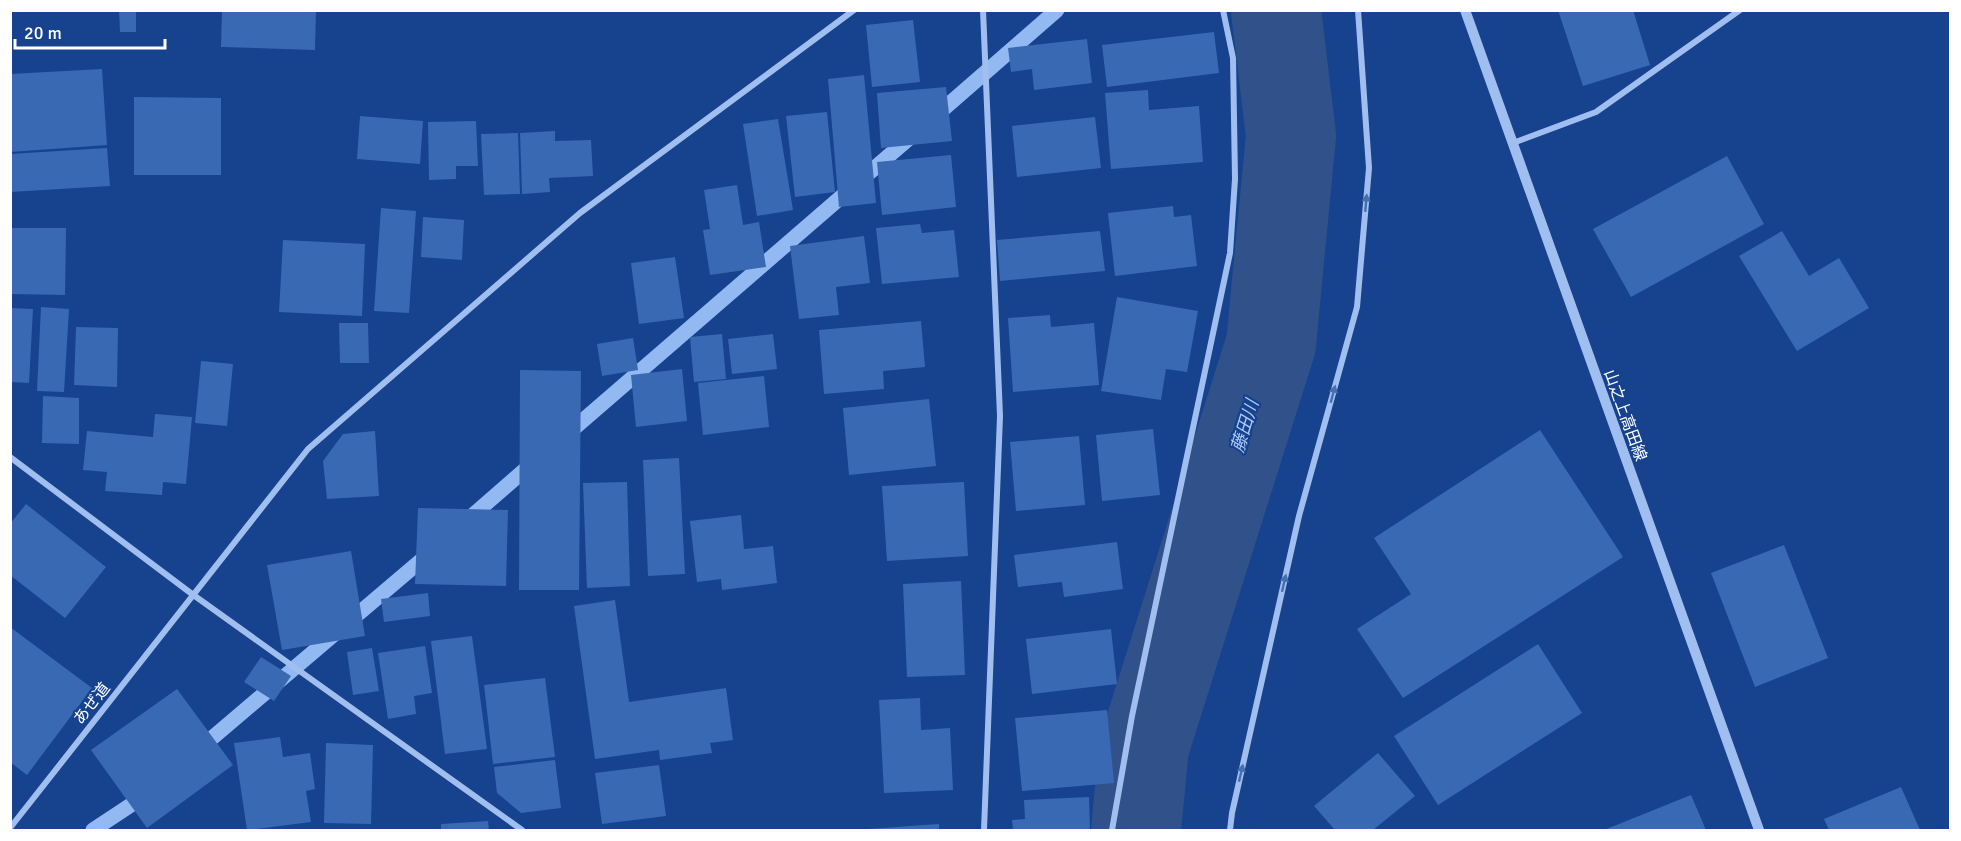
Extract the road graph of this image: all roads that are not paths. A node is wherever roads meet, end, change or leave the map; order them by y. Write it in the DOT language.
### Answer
graph roads {
  1 [pos="854,10"];
  2 [pos="983,10"];
  3 [pos="1223,10"];
  4 [pos="1358,10"];
  5 [pos="1466,10"];
  6 [pos="1740,10"];
  7 [pos="1513,143"];
  8 [pos="10,457"];
  9 [pos="192,594"];
  10 [pos="10,828"];
  11 [pos="522,831"];
  12 [pos="984,831"];
  13 [pos="1112,831"];
  14 [pos="1230,831"];
  15 [pos="1759,831"];
  1 -- 9 [label="street, あぜ道"];
  2 -- 12 [label="street"];
  3 -- 13 [label="street"];
  14 -- 4 [label="street, one-way"];
  5 -- 7 [label="street, 山之上高田線"];
  6 -- 7 [label="street"];
  7 -- 15 [label="street, 山之上高田線"];
  8 -- 9 [label="street"];
  9 -- 10 [label="street, あぜ道"];
  9 -- 11 [label="street"];
}
